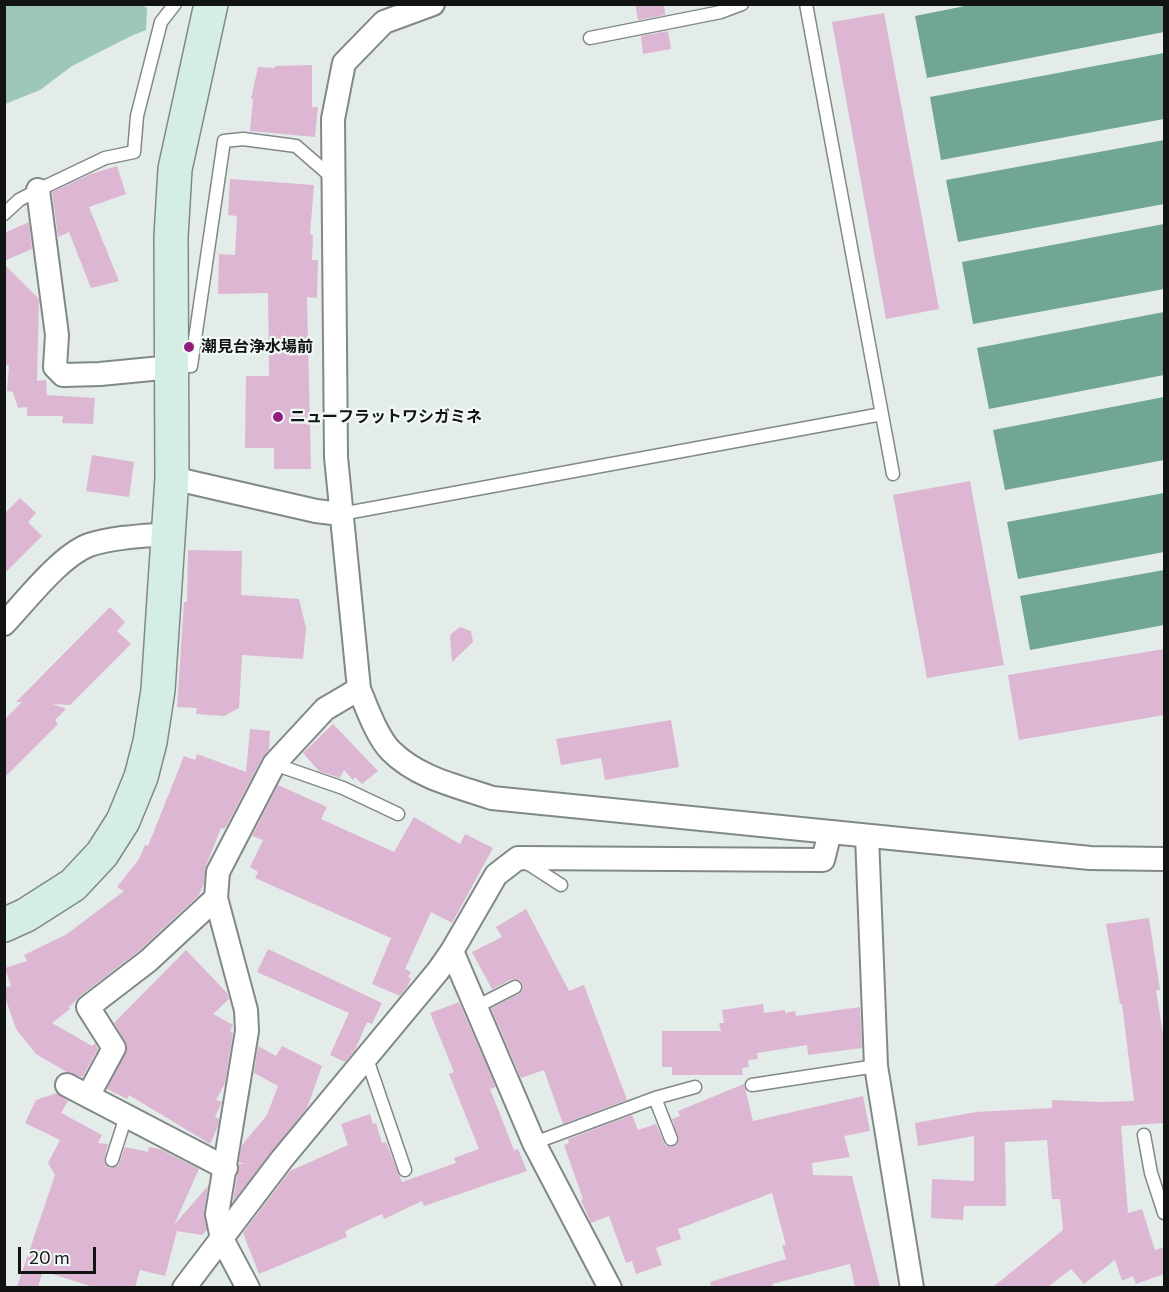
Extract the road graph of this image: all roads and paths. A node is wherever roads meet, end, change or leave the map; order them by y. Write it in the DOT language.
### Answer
graph roads {
  1 [pos="175,4"];
  2 [pos="211,4"];
  3 [pos="433,4"];
  4 [pos="742,4"];
  5 [pos="806,4"];
  6 [pos="590,38"];
  7 [pos="334,179"];
  8 [pos="38,190"];
  9 [pos="4,214"];
  10 [pos="172,367"];
  11 [pos="882,414"];
  12 [pos="893,474"];
  13 [pos="172,478"];
  14 [pos="341,514"];
  15 [pos="168,534"];
  16 [pos="4,624"];
  17 [pos="359,689"];
  18 [pos="274,764"];
  19 [pos="398,814"];
  20 [pos="830,832"];
  21 [pos="867,836"];
  22 [pos="518,858"];
  23 [pos="1164,859"];
  24 [pos="561,885"];
  25 [pos="216,898"];
  26 [pos="4,925"];
  27 [pos="452,951"];
  28 [pos="515,987"];
  29 [pos="476,1007"];
  30 [pos="366,1056"];
  31 [pos="876,1066"];
  32 [pos="67,1085"];
  33 [pos="752,1085"];
  34 [pos="695,1087"];
  35 [pos="88,1096"];
  36 [pos="655,1098"];
  37 [pos="126,1116"];
  38 [pos="1144,1134"];
  39 [pos="671,1139"];
  40 [pos="534,1143"];
  41 [pos="112,1160"];
  42 [pos="226,1168"];
  43 [pos="405,1170"];
  44 [pos="1164,1213"];
  45 [pos="222,1239"];
  46 [pos="184,1287"];
  47 [pos="248,1287"];
  48 [pos="610,1287"];
  49 [pos="912,1287"];
  1 -- 8 [label="lane"];
  2 -- 10 [label="street"];
  3 -- 7 [label="street"];
  4 -- 6 [label="lane"];
  5 -- 11 [label="lane"];
  7 -- 10 [label="lane"];
  7 -- 14 [label="street"];
  8 -- 9 [label="lane"];
  8 -- 10 [label="street"];
  10 -- 13 [label="street"];
  11 -- 12 [label="lane"];
  11 -- 14 [label="lane"];
  13 -- 14 [label="street"];
  13 -- 15 [label="street"];
  14 -- 17 [label="street"];
  15 -- 16 [label="street"];
  15 -- 26 [label="street"];
  17 -- 18 [label="street"];
  17 -- 20 [label="street"];
  18 -- 19 [label="lane"];
  18 -- 25 [label="street"];
  20 -- 21 [label="street"];
  20 -- 22 [label="street"];
  21 -- 23 [label="street"];
  21 -- 31 [label="street"];
  22 -- 24 [label="lane"];
  22 -- 27 [label="street"];
  25 -- 35 [label="street"];
  25 -- 42 [label="street"];
  27 -- 29 [label="street"];
  27 -- 30 [label="street"];
  28 -- 29 [label="lane"];
  29 -- 40 [label="street"];
  30 -- 43 [label="lane"];
  30 -- 45 [label="street"];
  31 -- 33 [label="lane"];
  31 -- 49 [label="street"];
  32 -- 35 [label="street"];
  34 -- 36 [label="lane"];
  35 -- 37 [label="street"];
  36 -- 39 [label="lane"];
  36 -- 40 [label="lane"];
  37 -- 41 [label="lane"];
  37 -- 42 [label="street"];
  38 -- 44 [label="lane"];
  40 -- 48 [label="street"];
  42 -- 45 [label="street"];
  45 -- 46 [label="street"];
  45 -- 47 [label="street"];
}
